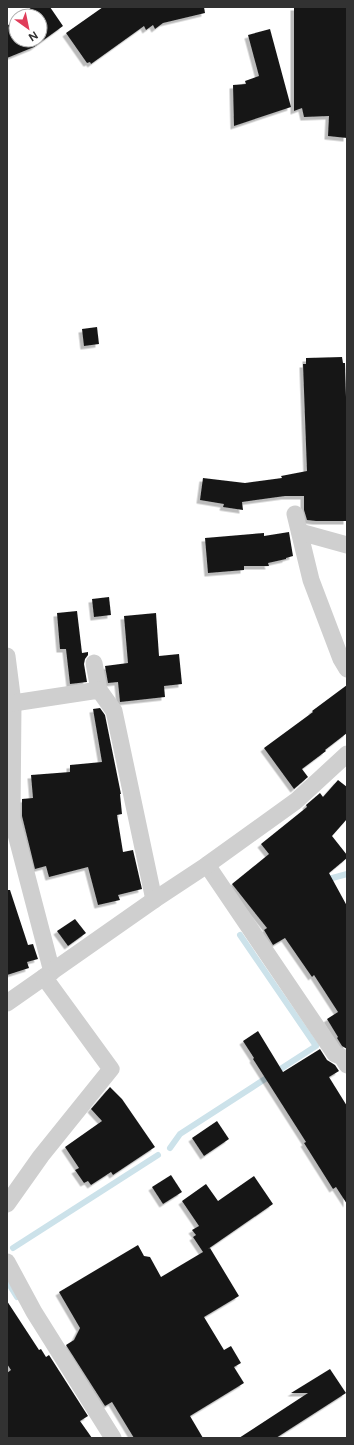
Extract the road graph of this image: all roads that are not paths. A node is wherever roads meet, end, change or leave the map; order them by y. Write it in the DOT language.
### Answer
graph roads {
  1 [pos="295,514"];
  2 [pos="300,532"];
  3 [pos="347,545"];
  4 [pos="7,656"];
  5 [pos="94,663"];
  6 [pos="347,669"];
  7 [pos="100,690"];
  8 [pos="10,703"];
  9 [pos="347,754"];
  10 [pos="207,865"];
  11 [pos="154,900"];
  12 [pos="48,974"];
  13 [pos="7,1003"];
  14 [pos="347,1065"];
  15 [pos="7,1204"];
  16 [pos="7,1262"];
  17 [pos="113,1438"];
  1 -- 2 [label="street"];
  2 -- 3 [label="street"];
  2 -- 6 [label="street"];
  4 -- 8 [label="street"];
  5 -- 7 [label="street"];
  7 -- 8 [label="street"];
  7 -- 11 [label="street"];
  8 -- 12 [label="street"];
  9 -- 10 [label="street"];
  10 -- 11 [label="street"];
  10 -- 14 [label="street"];
  11 -- 12 [label="street"];
  12 -- 13 [label="street"];
  12 -- 15 [label="street"];
  16 -- 17 [label="street"];
}
